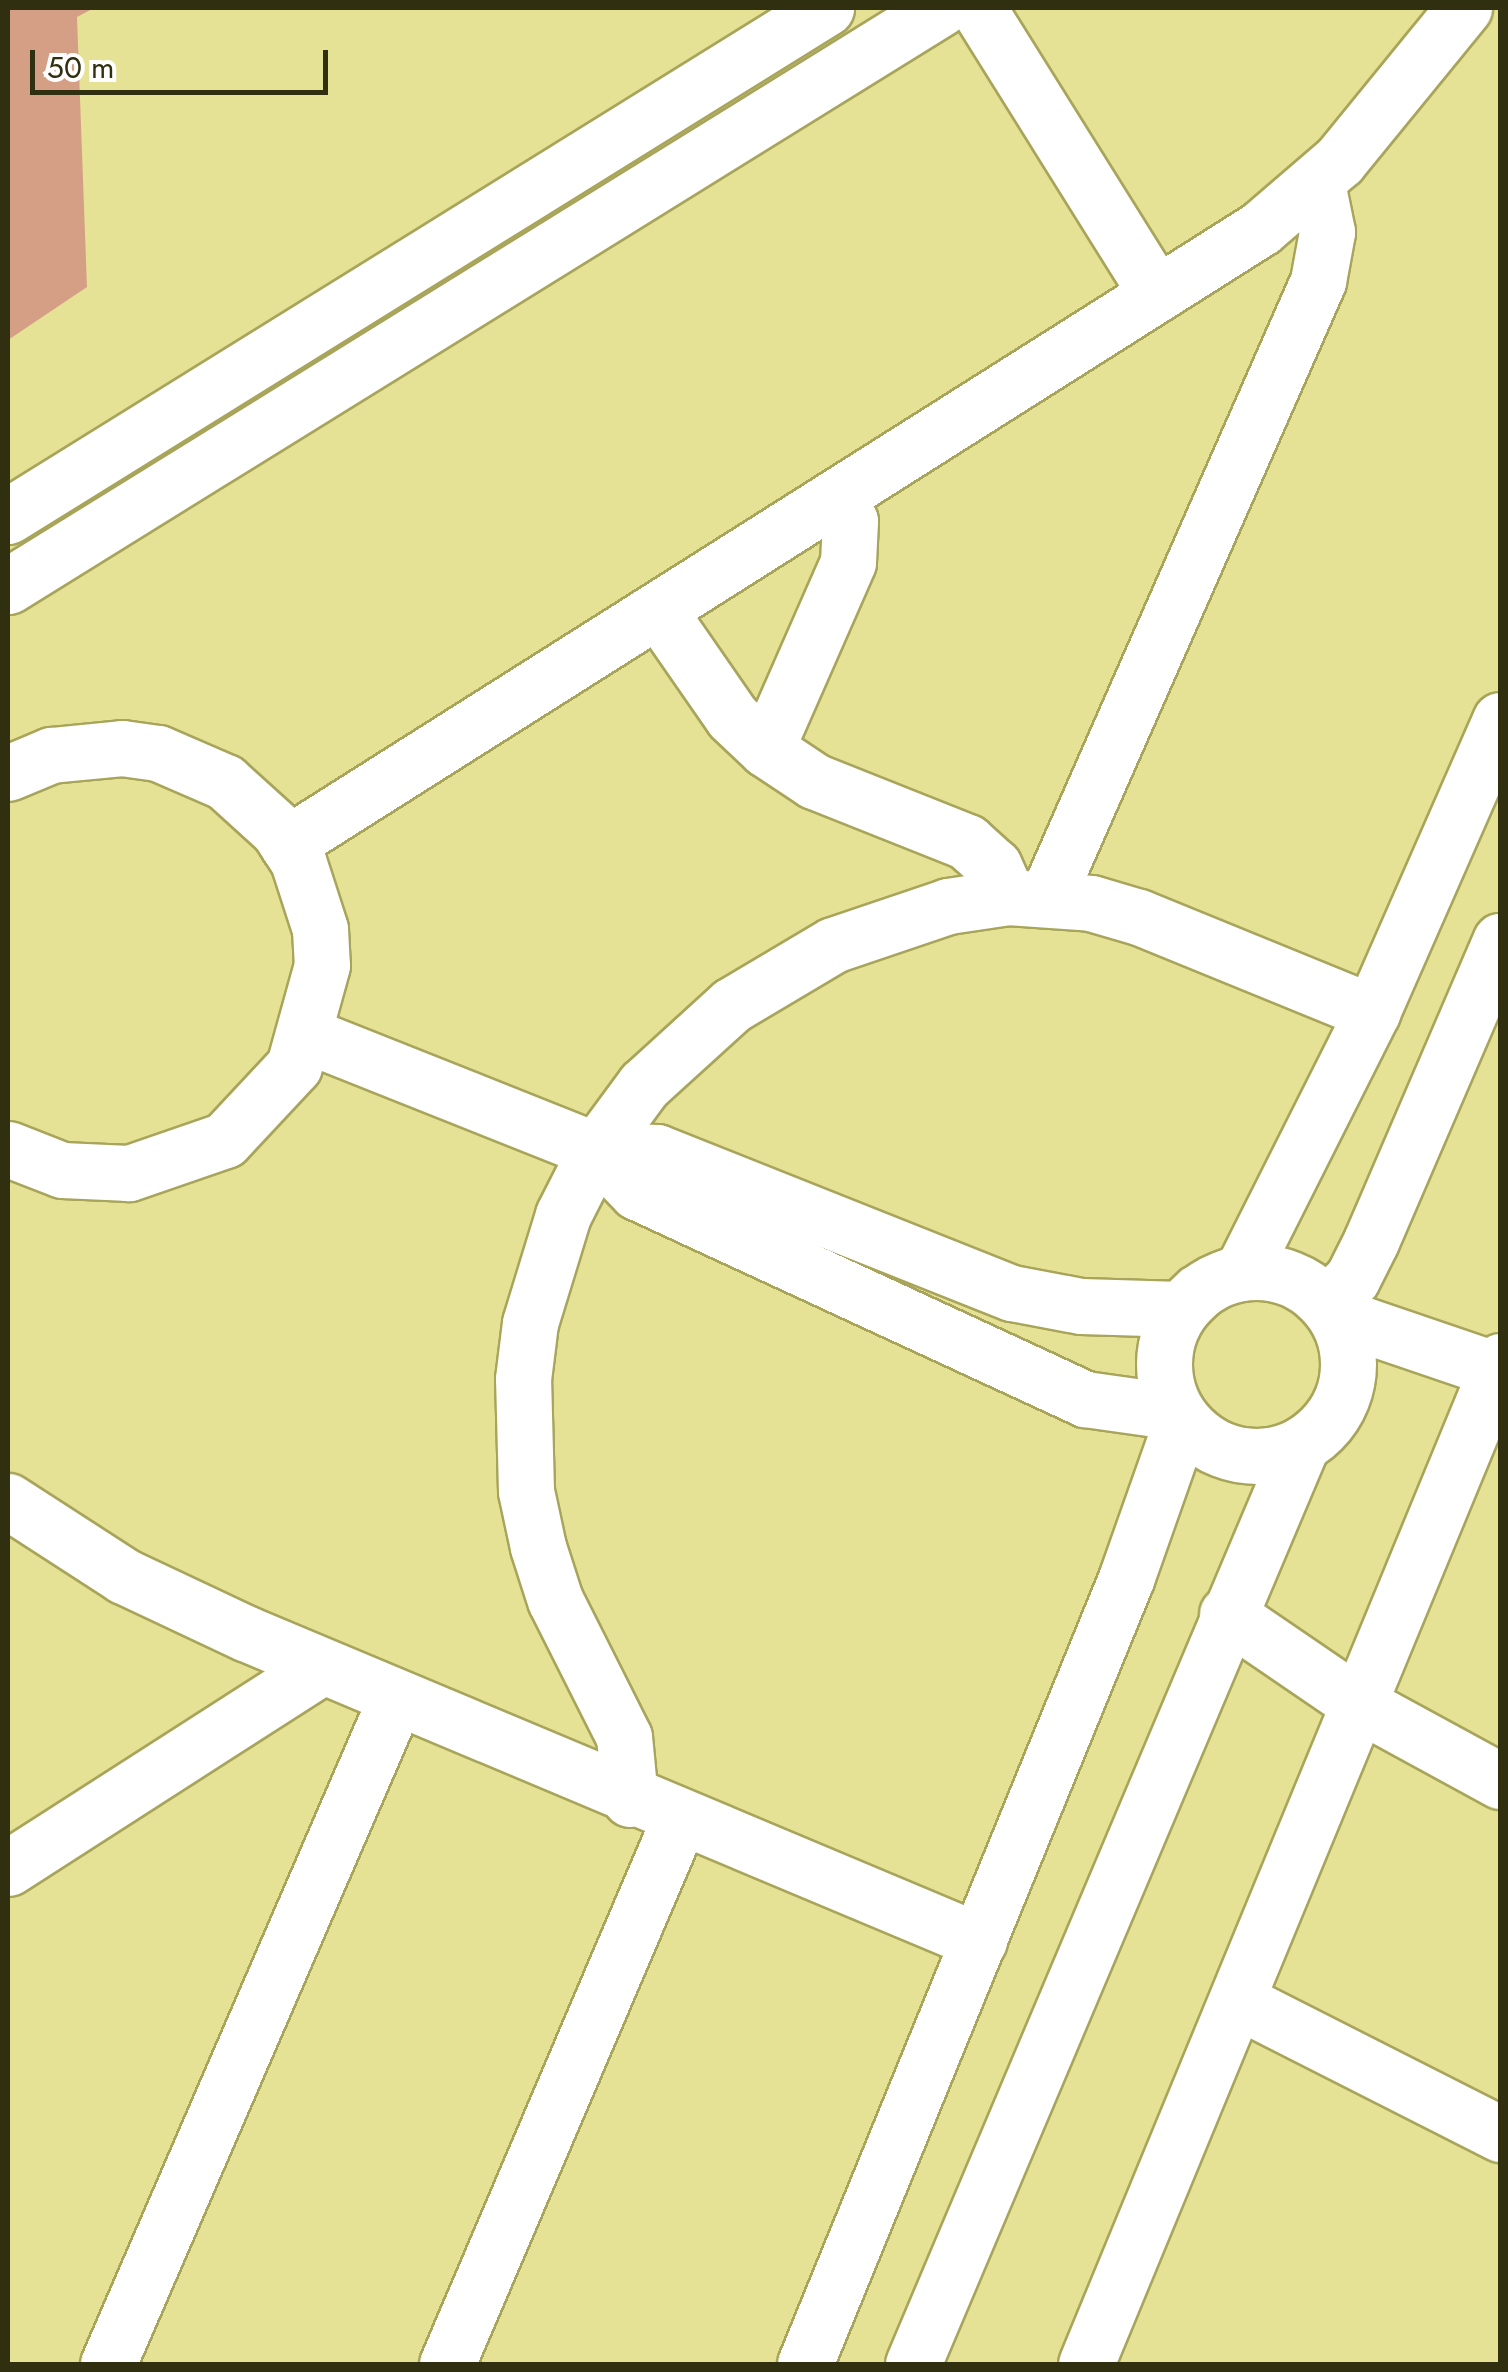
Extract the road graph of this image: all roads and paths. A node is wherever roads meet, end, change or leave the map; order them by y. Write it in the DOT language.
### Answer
graph roads {
  1 [pos="826,8"];
  2 [pos="941,8"];
  3 [pos="978,8"];
  4 [pos="1464,8"];
  5 [pos="1318,183"];
  6 [pos="1157,294"];
  7 [pos="836,497"];
  8 [pos="8,516"];
  9 [pos="8,586"];
  10 [pos="658,610"];
  11 [pos="1500,720"];
  12 [pos="766,749"];
  13 [pos="8,773"];
  14 [pos="286,844"];
  15 [pos="1028,897"];
  16 [pos="1500,941"];
  17 [pos="1372,1012"];
  18 [pos="308,1036"];
  19 [pos="8,1150"];
  20 [pos="596,1150"];
  21 [pos="1220,1282"];
  22 [pos="1332,1310"];
  23 [pos="1499,1367"];
  24 [pos="1180,1416"];
  25 [pos="1302,1444"];
  26 [pos="8,1501"];
  27 [pos="1228,1614"];
  28 [pos="321,1666"];
  29 [pos="396,1698"];
  30 [pos="1359,1704"];
  31 [pos="1500,1781"];
  32 [pos="654,1810"];
  33 [pos="8,1868"];
  34 [pos="979,1942"];
  35 [pos="1240,2002"];
  36 [pos="1500,2134"];
  37 [pos="108,2364"];
  38 [pos="447,2364"];
  39 [pos="805,2364"];
  40 [pos="913,2364"];
  41 [pos="1086,2364"];
  1 -- 8 [label="street"];
  2 -- 9 [label="street"];
  3 -- 6 [label="street"];
  4 -- 5 [label="street"];
  5 -- 6 [label="street"];
  5 -- 15 [label="street"];
  6 -- 7 [label="street"];
  7 -- 10 [label="street"];
  7 -- 12 [label="street"];
  10 -- 12 [label="street"];
  10 -- 14 [label="street"];
  11 -- 17 [label="street"];
  12 -- 15 [label="street"];
  13 -- 14 [label="street"];
  14 -- 18 [label="street"];
  15 -- 17 [label="street"];
  15 -- 20 [label="street"];
  16 -- 22 [label="street"];
  17 -- 21 [label="street"];
  18 -- 19 [label="street"];
  18 -- 20 [label="street"];
  20 -- 21 [label="street"];
  20 -- 24 [label="street"];
  20 -- 32 [label="street"];
  21 -- 22 [label="street"];
  21 -- 24 [label="street"];
  22 -- 23 [label="street"];
  22 -- 25 [label="street"];
  23 -- 30 [label="street"];
  24 -- 25 [label="street"];
  24 -- 34 [label="street"];
  25 -- 27 [label="street"];
  26 -- 28 [label="street"];
  27 -- 30 [label="street"];
  27 -- 40 [label="street"];
  28 -- 29 [label="street"];
  28 -- 33 [label="street"];
  29 -- 32 [label="street"];
  29 -- 37 [label="street"];
  30 -- 31 [label="street"];
  30 -- 35 [label="street"];
  32 -- 34 [label="street"];
  32 -- 38 [label="street"];
  34 -- 39 [label="street"];
  35 -- 36 [label="street"];
  35 -- 41 [label="street"];
}
